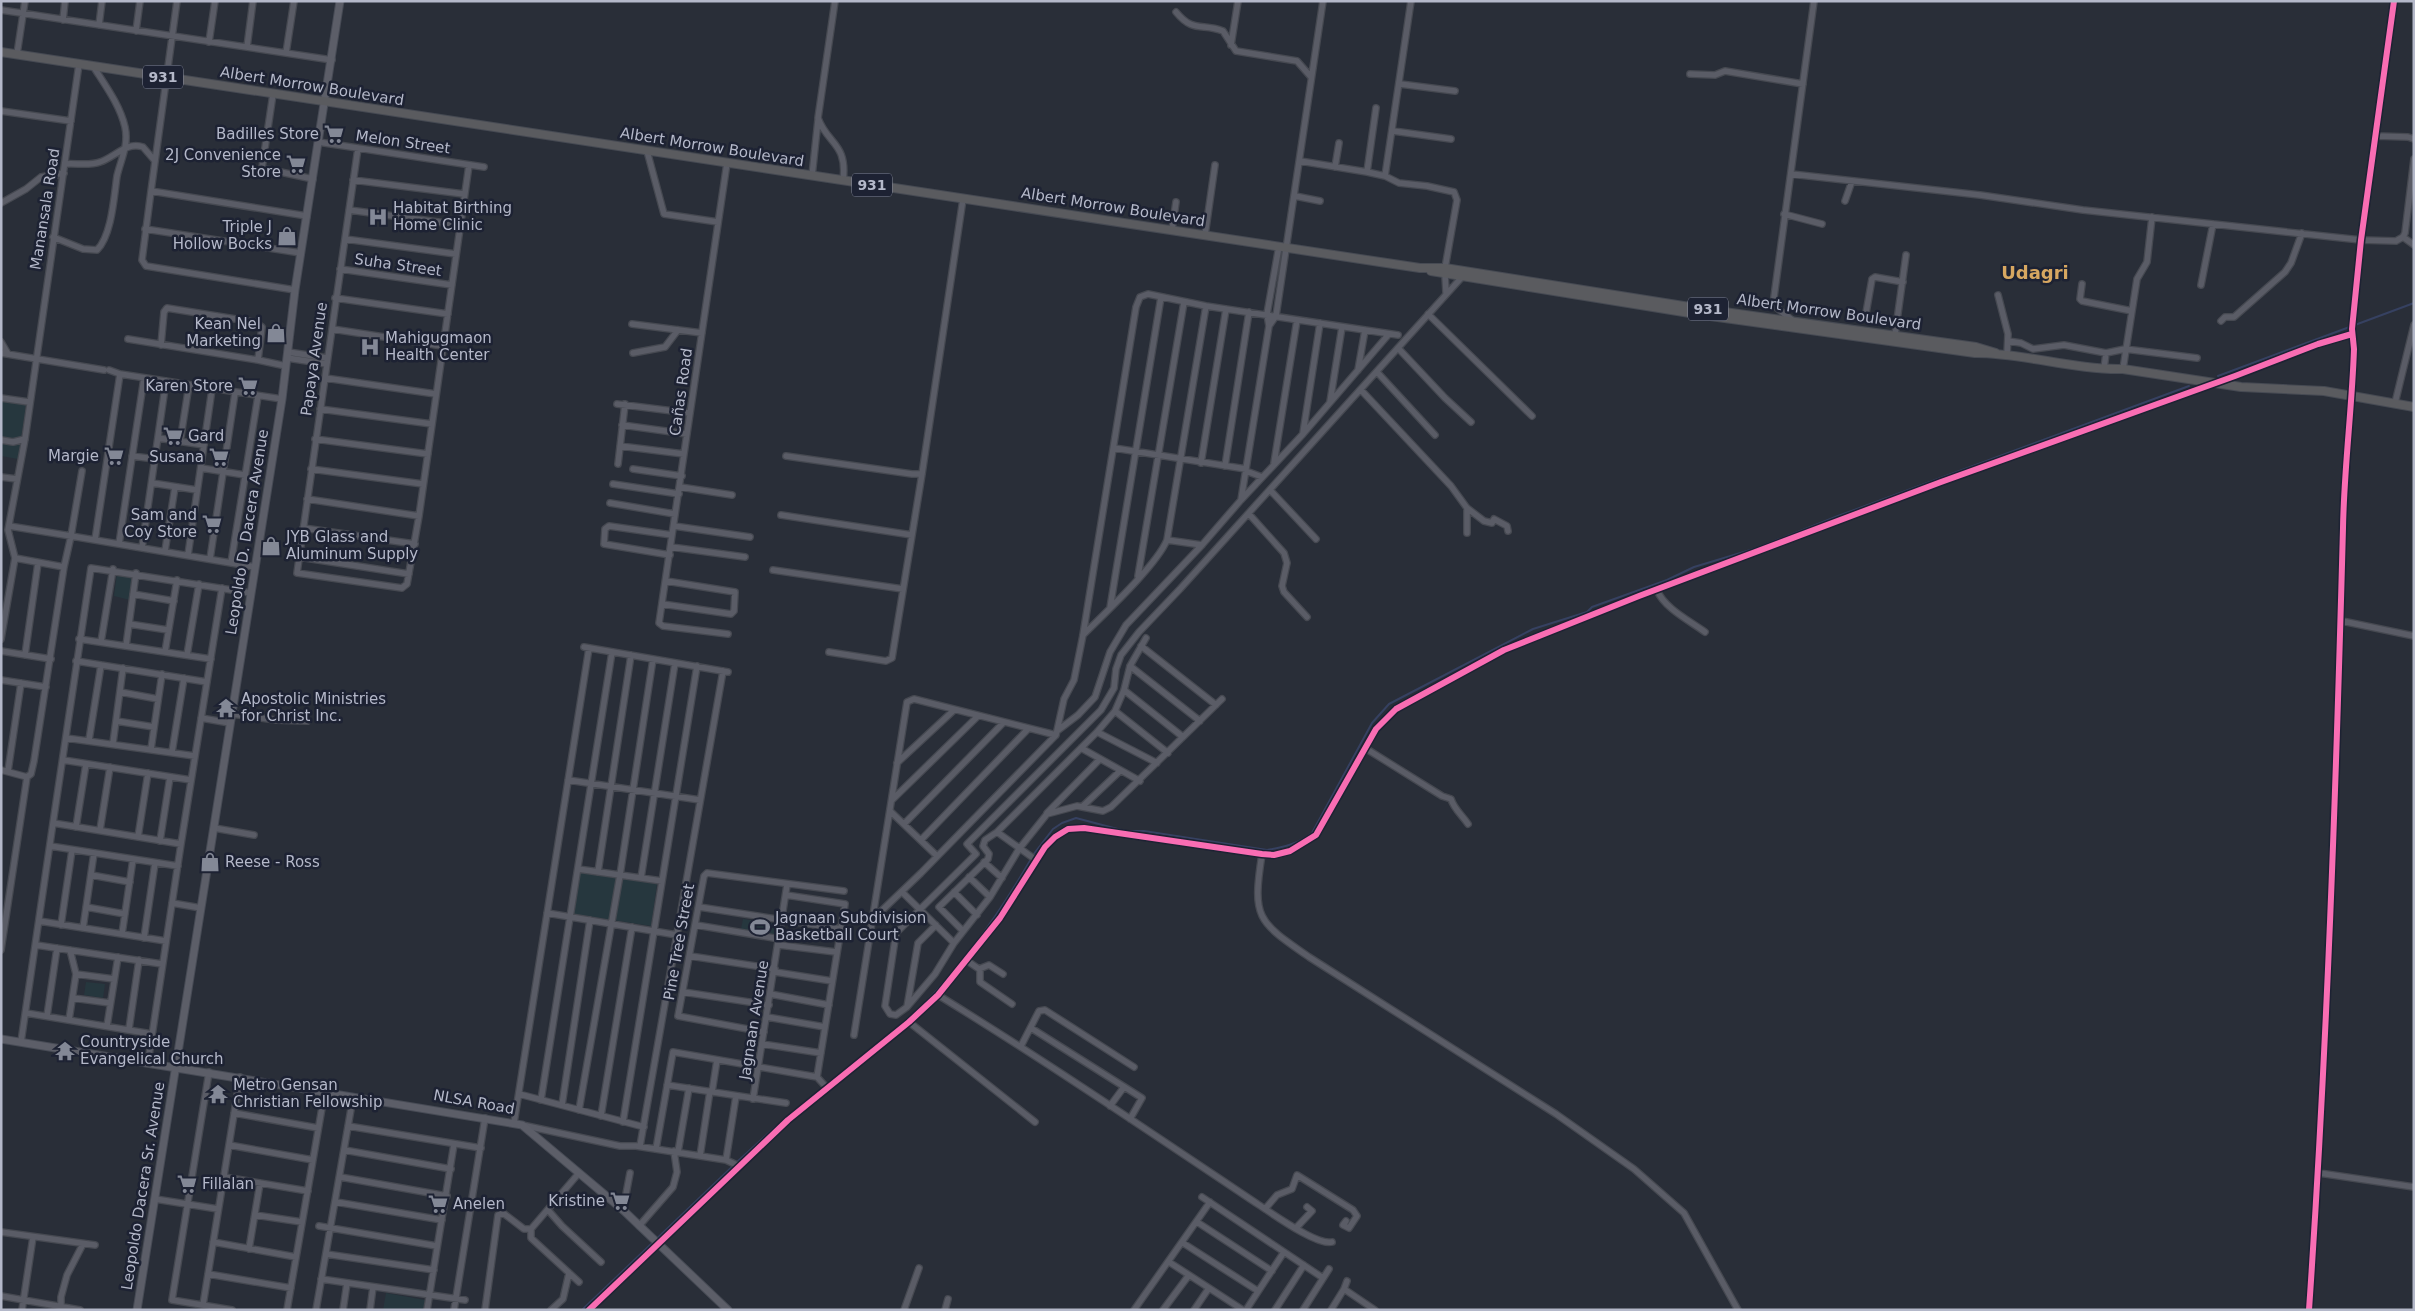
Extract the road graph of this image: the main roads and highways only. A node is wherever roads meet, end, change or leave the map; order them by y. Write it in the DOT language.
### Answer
graph roads {
  1 [pos="340,1"];
  2 [pos="1,52"];
  3 [pos="326,102"];
  4 [pos="1445,271"];
  5 [pos="1996,353"];
  6 [pos="2414,407"];
  7 [pos="1,1039"];
  8 [pos="177,1066"];
  9 [pos="137,1310"];
  10 [pos="728,1310"];
  1 -- 3 [label="main road, Leopoldo D. Dacera Avenue"];
  2 -- 3 [label="highway, Albert Morrow Boulevard / 931"];
  3 -- 4 [label="highway, Albert Morrow Boulevard / 931"];
  3 -- 8 [label="main road, Leopoldo D. Dacera Avenue"];
  4 -- 5 [label="highway, Albert Morrow Boulevard / 931"];
  4 -- 5 [label="highway, Albert Morrow Boulevard / 931"];
  5 -- 6 [label="highway, Albert Morrow Boulevard / 931"];
  7 -- 8 [label="main road, NLSA Road"];
  8 -- 9 [label="main road, Leopoldo Dacera Sr. Avenue"];
  8 -- 10 [label="main road, NLSA Road"];
}
